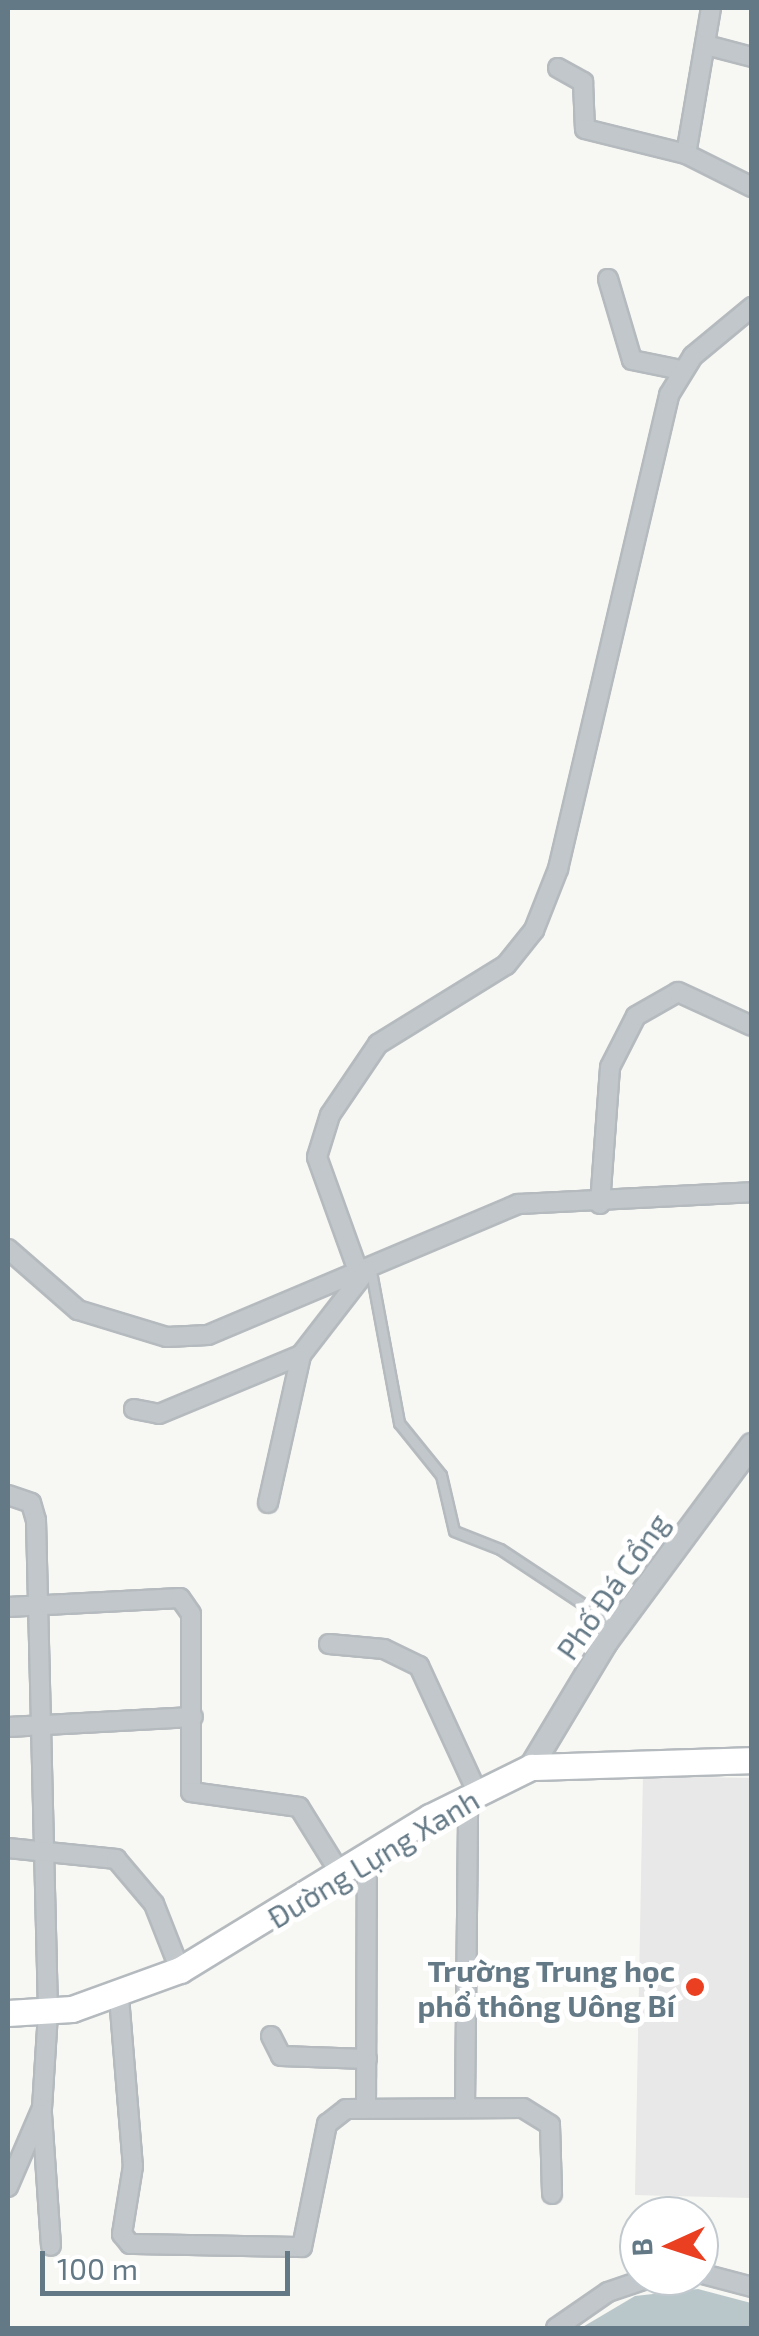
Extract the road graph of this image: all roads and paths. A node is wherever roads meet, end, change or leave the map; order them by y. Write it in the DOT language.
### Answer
graph roads {
  1 [pos="711,8"];
  2 [pos="706,45"];
  3 [pos="752,57"];
  4 [pos="558,68"];
  5 [pos="686,154"];
  6 [pos="752,187"];
  7 [pos="608,279"];
  8 [pos="752,308"];
  9 [pos="681,370"];
  10 [pos="752,1026"];
  11 [pos="752,1192"];
  12 [pos="600,1204"];
  13 [pos="8,1249"];
  14 [pos="364,1269"];
  15 [pos="301,1355"];
  16 [pos="134,1409"];
  17 [pos="752,1445"];
  18 [pos="8,1495"];
  19 [pos="268,1503"];
  20 [pos="36,1606"];
  21 [pos="8,1607"];
  22 [pos="617,1626"];
  23 [pos="329,1644"];
  24 [pos="193,1717"];
  25 [pos="40,1726"];
  26 [pos="8,1727"];
  27 [pos="752,1760"];
  28 [pos="531,1767"];
  29 [pos="473,1796"];
  30 [pos="39,1847"];
  31 [pos="8,1848"];
  32 [pos="367,1855"];
  33 [pos="340,1873"];
  34 [pos="180,1970"];
  35 [pos="119,1997"];
  36 [pos="8,2013"];
  37 [pos="48,2013"];
  38 [pos="272,2036"];
  39 [pos="366,2060"];
  40 [pos="465,2106"];
  41 [pos="366,2107"];
  42 [pos="42,2108"];
  43 [pos="8,2187"];
  44 [pos="552,2194"];
  45 [pos="51,2246"];
  46 [pos="719,2278"];
  47 [pos="752,2286"];
  48 [pos="619,2288"];
  49 [pos="556,2328"];
  1 -- 2 [label="street"];
  2 -- 3 [label="street"];
  2 -- 5 [label="street"];
  4 -- 5 [label="street"];
  5 -- 6 [label="street"];
  7 -- 9 [label="street"];
  8 -- 9 [label="street"];
  9 -- 14 [label="street"];
  10 -- 12 [label="street"];
  11 -- 12 [label="street"];
  12 -- 14 [label="street"];
  13 -- 14 [label="street"];
  14 -- 15 [label="street"];
  14 -- 22 [label="lane"];
  15 -- 16 [label="street"];
  15 -- 19 [label="street"];
  17 -- 22 [label="street, Phố Đá Cổng"];
  18 -- 20 [label="street"];
  20 -- 21 [label="street"];
  20 -- 24 [label="street"];
  20 -- 25 [label="street"];
  22 -- 28 [label="street, Phố Đá Cổng"];
  23 -- 29 [label="street"];
  24 -- 25 [label="street"];
  24 -- 33 [label="street"];
  25 -- 26 [label="street"];
  25 -- 30 [label="street"];
  27 -- 28 [label="main road, Đường Lựng Xanh"];
  28 -- 29 [label="main road, Đường Lựng Xanh"];
  29 -- 32 [label="main road, Đường Lựng Xanh"];
  29 -- 40 [label="street"];
  30 -- 31 [label="street"];
  30 -- 34 [label="street"];
  30 -- 37 [label="street"];
  32 -- 33 [label="main road, Đường Lựng Xanh"];
  32 -- 39 [label="street"];
  33 -- 34 [label="main road, Đường Lựng Xanh"];
  34 -- 35 [label="main road, Đường Lựng Xanh"];
  35 -- 37 [label="main road, Đường Lựng Xanh"];
  35 -- 41 [label="street"];
  36 -- 37 [label="main road, Đường Lựng Xanh"];
  37 -- 42 [label="street"];
  38 -- 39 [label="street"];
  39 -- 41 [label="street"];
  40 -- 41 [label="street"];
  40 -- 44 [label="street"];
  42 -- 43 [label="street"];
  42 -- 45 [label="street"];
  46 -- 47 [label="street"];
  48 -- 49 [label="street"];
}
